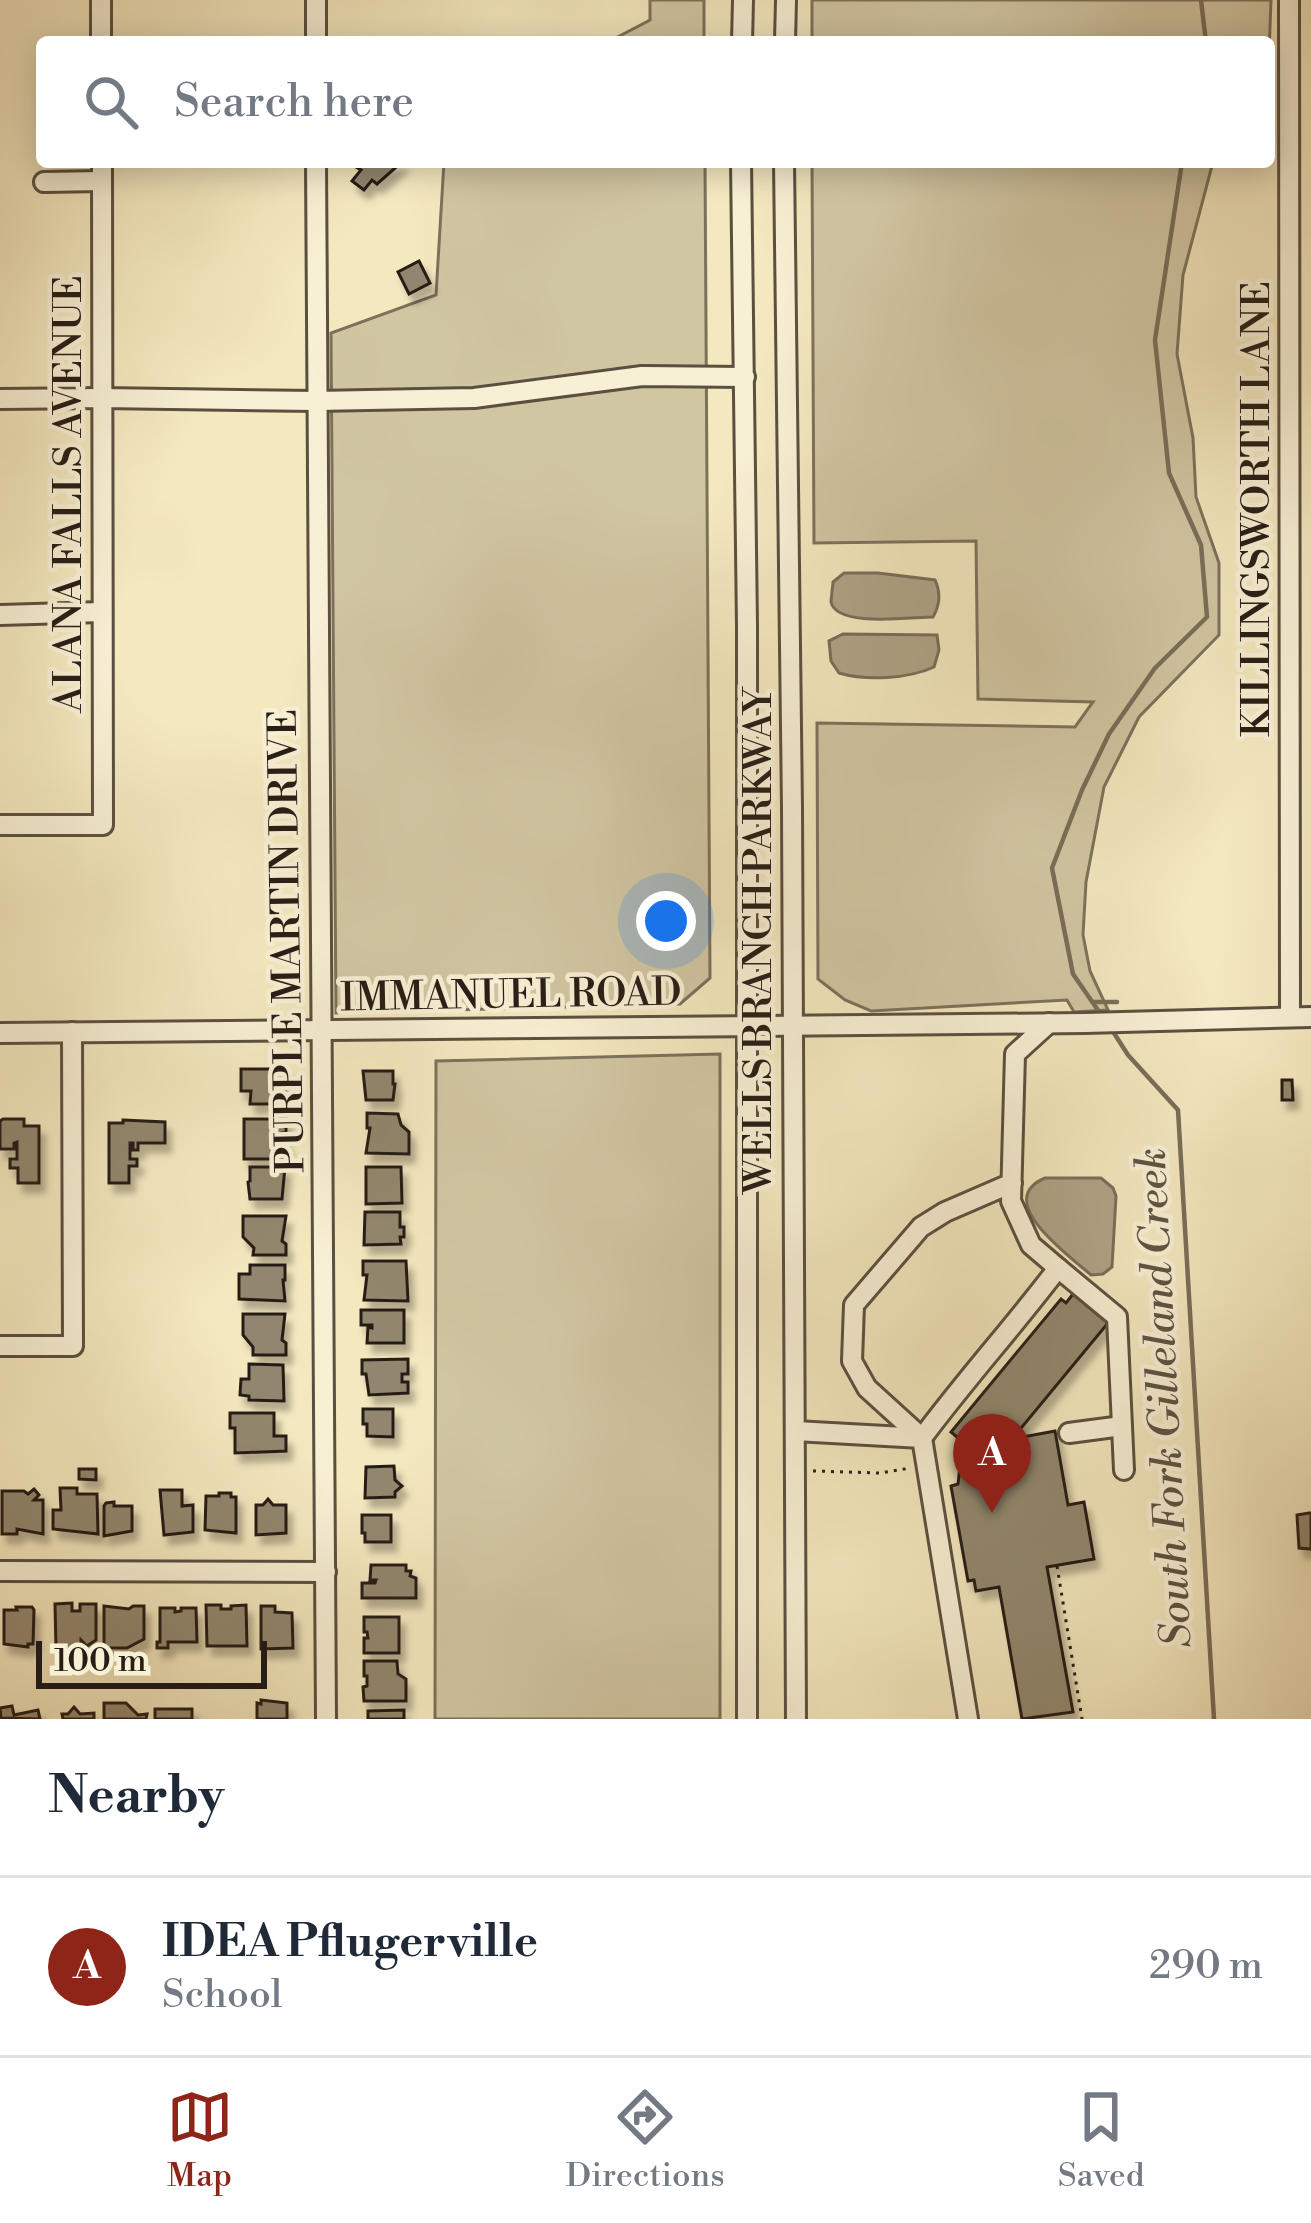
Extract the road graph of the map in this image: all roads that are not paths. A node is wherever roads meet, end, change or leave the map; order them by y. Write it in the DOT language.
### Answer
graph roads {
  1 [pos="101,0"];
  2 [pos="316,0"];
  3 [pos="743,0"];
  4 [pos="787,0"];
  5 [pos="1289,0"];
  6 [pos="101,36"];
  7 [pos="316,36"];
  8 [pos="742,36"];
  9 [pos="785,36"];
  10 [pos="316,168"];
  11 [pos="741,168"];
  12 [pos="784,168"];
  13 [pos="102,172"];
  14 [pos="44,182"];
  15 [pos="745,376"];
  16 [pos="102,398"];
  17 [pos="0,399"];
  18 [pos="316,400"];
  19 [pos="103,612"];
  20 [pos="0,614"];
  21 [pos="0,825"];
  22 [pos="1290,1017"];
  23 [pos="1311,1017"];
  24 [pos="1049,1023"];
  25 [pos="976,1024"];
  26 [pos="747,1026"];
  27 [pos="793,1027"];
  28 [pos="72,1032"];
  29 [pos="322,1032"];
  30 [pos="0,1033"];
  31 [pos="1015,1054"];
  32 [pos="1012,1183"];
  33 [pos="1058,1268"];
  34 [pos="0,1346"];
  35 [pos="1122,1426"];
  36 [pos="795,1431"];
  37 [pos="1070,1433"];
  38 [pos="922,1438"];
  39 [pos="1124,1470"];
  40 [pos="0,1570"];
  41 [pos="326,1572"];
  42 [pos="326,1719"];
  43 [pos="747,1719"];
  44 [pos="796,1719"];
  45 [pos="968,1719"];
  1 -- 6 [label="street"];
  2 -- 7 [label="street"];
  3 -- 8 [label="street"];
  4 -- 9 [label="street"];
  5 -- 22 [label="street, KILLINGSWORTH LANE"];
  10 -- 18 [label="street, PURPLE MARTIN DRIVE"];
  11 -- 15 [label="street, WELLS BRANCH PARKWAY"];
  12 -- 27 [label="street, WELLS BRANCH PARKWAY"];
  13 -- 14 [label="street"];
  13 -- 16 [label="street, ALANA FALLS AVENUE"];
  15 -- 18 [label="street"];
  15 -- 26 [label="street, WELLS BRANCH PARKWAY"];
  16 -- 17 [label="street"];
  16 -- 18 [label="street"];
  16 -- 19 [label="street, ALANA FALLS AVENUE"];
  18 -- 29 [label="street, PURPLE MARTIN DRIVE"];
  19 -- 20 [label="street"];
  19 -- 21 [label="street, ALANA FALLS AVENUE"];
  22 -- 23 [label="street, IMMANUEL ROAD"];
  22 -- 24 [label="street, IMMANUEL ROAD"];
  24 -- 25 [label="street, IMMANUEL ROAD"];
  24 -- 31 [label="street"];
  25 -- 27 [label="street, IMMANUEL ROAD"];
  25 -- 31 [label="street"];
  26 -- 27 [label="street, IMMANUEL ROAD"];
  26 -- 29 [label="street, IMMANUEL ROAD"];
  26 -- 43 [label="street, WELLS BRANCH PARKWAY"];
  27 -- 36 [label="street, WELLS BRANCH PARKWAY"];
  28 -- 29 [label="street, IMMANUEL ROAD"];
  28 -- 30 [label="street, IMMANUEL ROAD"];
  28 -- 34 [label="street"];
  29 -- 41 [label="street, PURPLE MARTIN DRIVE"];
  31 -- 32 [label="street"];
  32 -- 33 [label="street"];
  32 -- 38 [label="street"];
  33 -- 35 [label="street"];
  33 -- 38 [label="street"];
  35 -- 37 [label="street"];
  35 -- 39 [label="street"];
  36 -- 38 [label="street"];
  36 -- 44 [label="street, WELLS BRANCH PARKWAY"];
  38 -- 45 [label="street"];
  40 -- 41 [label="street"];
  41 -- 42 [label="street, PURPLE MARTIN DRIVE"];
}
